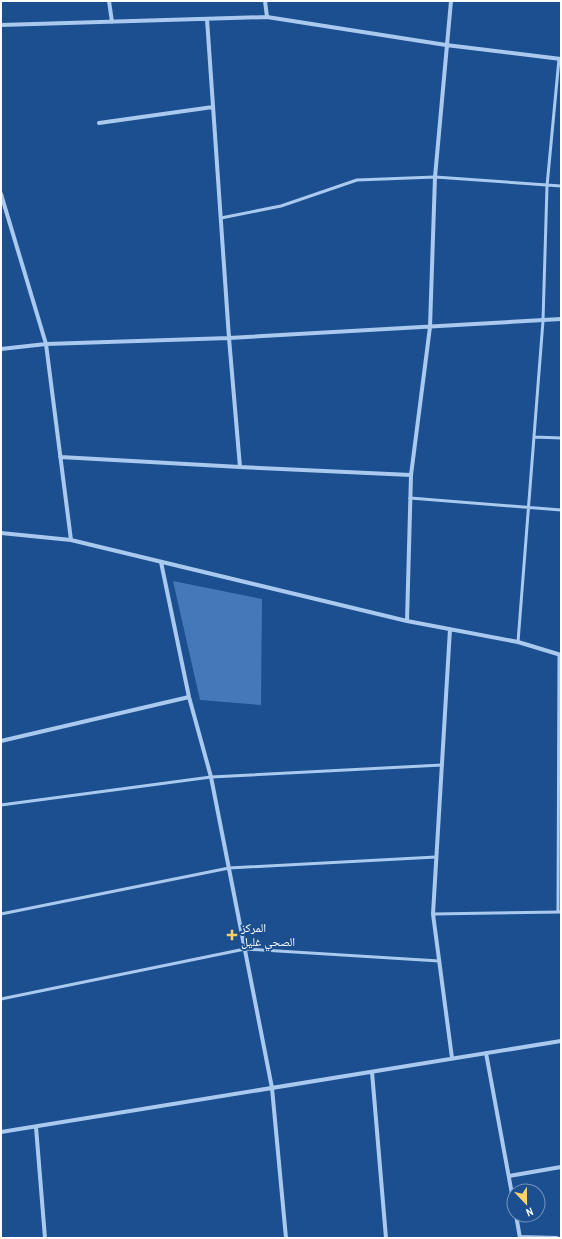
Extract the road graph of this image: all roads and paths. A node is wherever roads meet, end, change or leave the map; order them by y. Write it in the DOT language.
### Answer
graph roads {
  1 [pos="109,1"];
  2 [pos="265,1"];
  3 [pos="451,1"];
  4 [pos="267,17"];
  5 [pos="206,19"];
  6 [pos="112,22"];
  7 [pos="1,25"];
  8 [pos="446,45"];
  9 [pos="560,59"];
  10 [pos="213,107"];
  11 [pos="99,123"];
  12 [pos="435,177"];
  13 [pos="547,186"];
  14 [pos="561,186"];
  15 [pos="1,194"];
  16 [pos="221,218"];
  17 [pos="561,319"];
  18 [pos="543,320"];
  19 [pos="430,327"];
  20 [pos="229,338"];
  21 [pos="46,344"];
  22 [pos="1,349"];
  23 [pos="534,437"];
  24 [pos="561,438"];
  25 [pos="60,457"];
  26 [pos="240,467"];
  27 [pos="411,475"];
  28 [pos="410,498"];
  29 [pos="528,507"];
  30 [pos="561,510"];
  31 [pos="1,533"];
  32 [pos="71,540"];
  33 [pos="161,562"];
  34 [pos="408,620"];
  35 [pos="450,629"];
  36 [pos="518,642"];
  37 [pos="560,655"];
  38 [pos="189,697"];
  39 [pos="1,741"];
  40 [pos="442,765"];
  41 [pos="211,777"];
  42 [pos="1,805"];
  43 [pos="436,857"];
  44 [pos="229,868"];
  45 [pos="559,912"];
  46 [pos="1,914"];
  47 [pos="433,914"];
  48 [pos="245,948"];
  49 [pos="439,961"];
  50 [pos="1,999"];
  51 [pos="561,1041"];
  52 [pos="486,1053"];
  53 [pos="452,1058"];
  54 [pos="372,1072"];
  55 [pos="272,1088"];
  56 [pos="36,1127"];
  57 [pos="1,1132"];
  58 [pos="561,1166"];
  59 [pos="509,1176"];
  60 [pos="510,1183"];
  61 [pos="517,1223"];
  62 [pos="520,1237"];
  63 [pos="45,1238"];
  64 [pos="286,1238"];
  65 [pos="386,1238"];
  66 [pos="557,1238"];
  1 -- 6 [label="street"];
  2 -- 4 [label="street"];
  3 -- 8 [label="street"];
  4 -- 5 [label="street"];
  4 -- 8 [label="street"];
  5 -- 6 [label="street"];
  5 -- 10 [label="street"];
  6 -- 7 [label="street"];
  8 -- 9 [label="street"];
  8 -- 12 [label="street"];
  9 -- 13 [label="lane"];
  10 -- 11 [label="street"];
  10 -- 16 [label="street"];
  12 -- 13 [label="lane"];
  12 -- 16 [label="lane"];
  12 -- 19 [label="street"];
  13 -- 14 [label="lane"];
  13 -- 18 [label="lane"];
  15 -- 21 [label="street"];
  16 -- 20 [label="street"];
  17 -- 18 [label="street"];
  18 -- 19 [label="street"];
  18 -- 23 [label="lane"];
  19 -- 20 [label="street"];
  19 -- 27 [label="street"];
  20 -- 21 [label="street"];
  20 -- 26 [label="street"];
  21 -- 22 [label="street"];
  21 -- 25 [label="street"];
  23 -- 24 [label="lane"];
  23 -- 29 [label="lane"];
  25 -- 26 [label="street"];
  25 -- 32 [label="street"];
  26 -- 27 [label="street"];
  27 -- 28 [label="street"];
  28 -- 29 [label="lane"];
  28 -- 34 [label="street"];
  29 -- 30 [label="lane"];
  29 -- 36 [label="lane"];
  31 -- 32 [label="street"];
  32 -- 33 [label="street"];
  33 -- 34 [label="street"];
  33 -- 38 [label="street"];
  34 -- 35 [label="street"];
  35 -- 36 [label="street"];
  35 -- 40 [label="street"];
  36 -- 37 [label="street"];
  37 -- 45 [label="lane"];
  38 -- 39 [label="street"];
  38 -- 41 [label="street"];
  40 -- 41 [label="lane"];
  40 -- 43 [label="street"];
  41 -- 42 [label="lane"];
  41 -- 44 [label="street"];
  43 -- 44 [label="lane"];
  43 -- 47 [label="street"];
  44 -- 46 [label="lane"];
  44 -- 48 [label="street"];
  45 -- 47 [label="lane"];
  47 -- 49 [label="street"];
  48 -- 49 [label="lane"];
  48 -- 50 [label="lane"];
  48 -- 55 [label="street"];
  49 -- 53 [label="street"];
  51 -- 52 [label="street"];
  52 -- 53 [label="street"];
  52 -- 59 [label="street"];
  53 -- 54 [label="street"];
  54 -- 55 [label="street"];
  54 -- 65 [label="street"];
  55 -- 56 [label="street"];
  55 -- 64 [label="street"];
  56 -- 57 [label="street"];
  56 -- 63 [label="street"];
  58 -- 59 [label="street"];
  59 -- 60 [label="street"];
  61 -- 62 [label="street"];
  62 -- 66 [label="street"];
}
